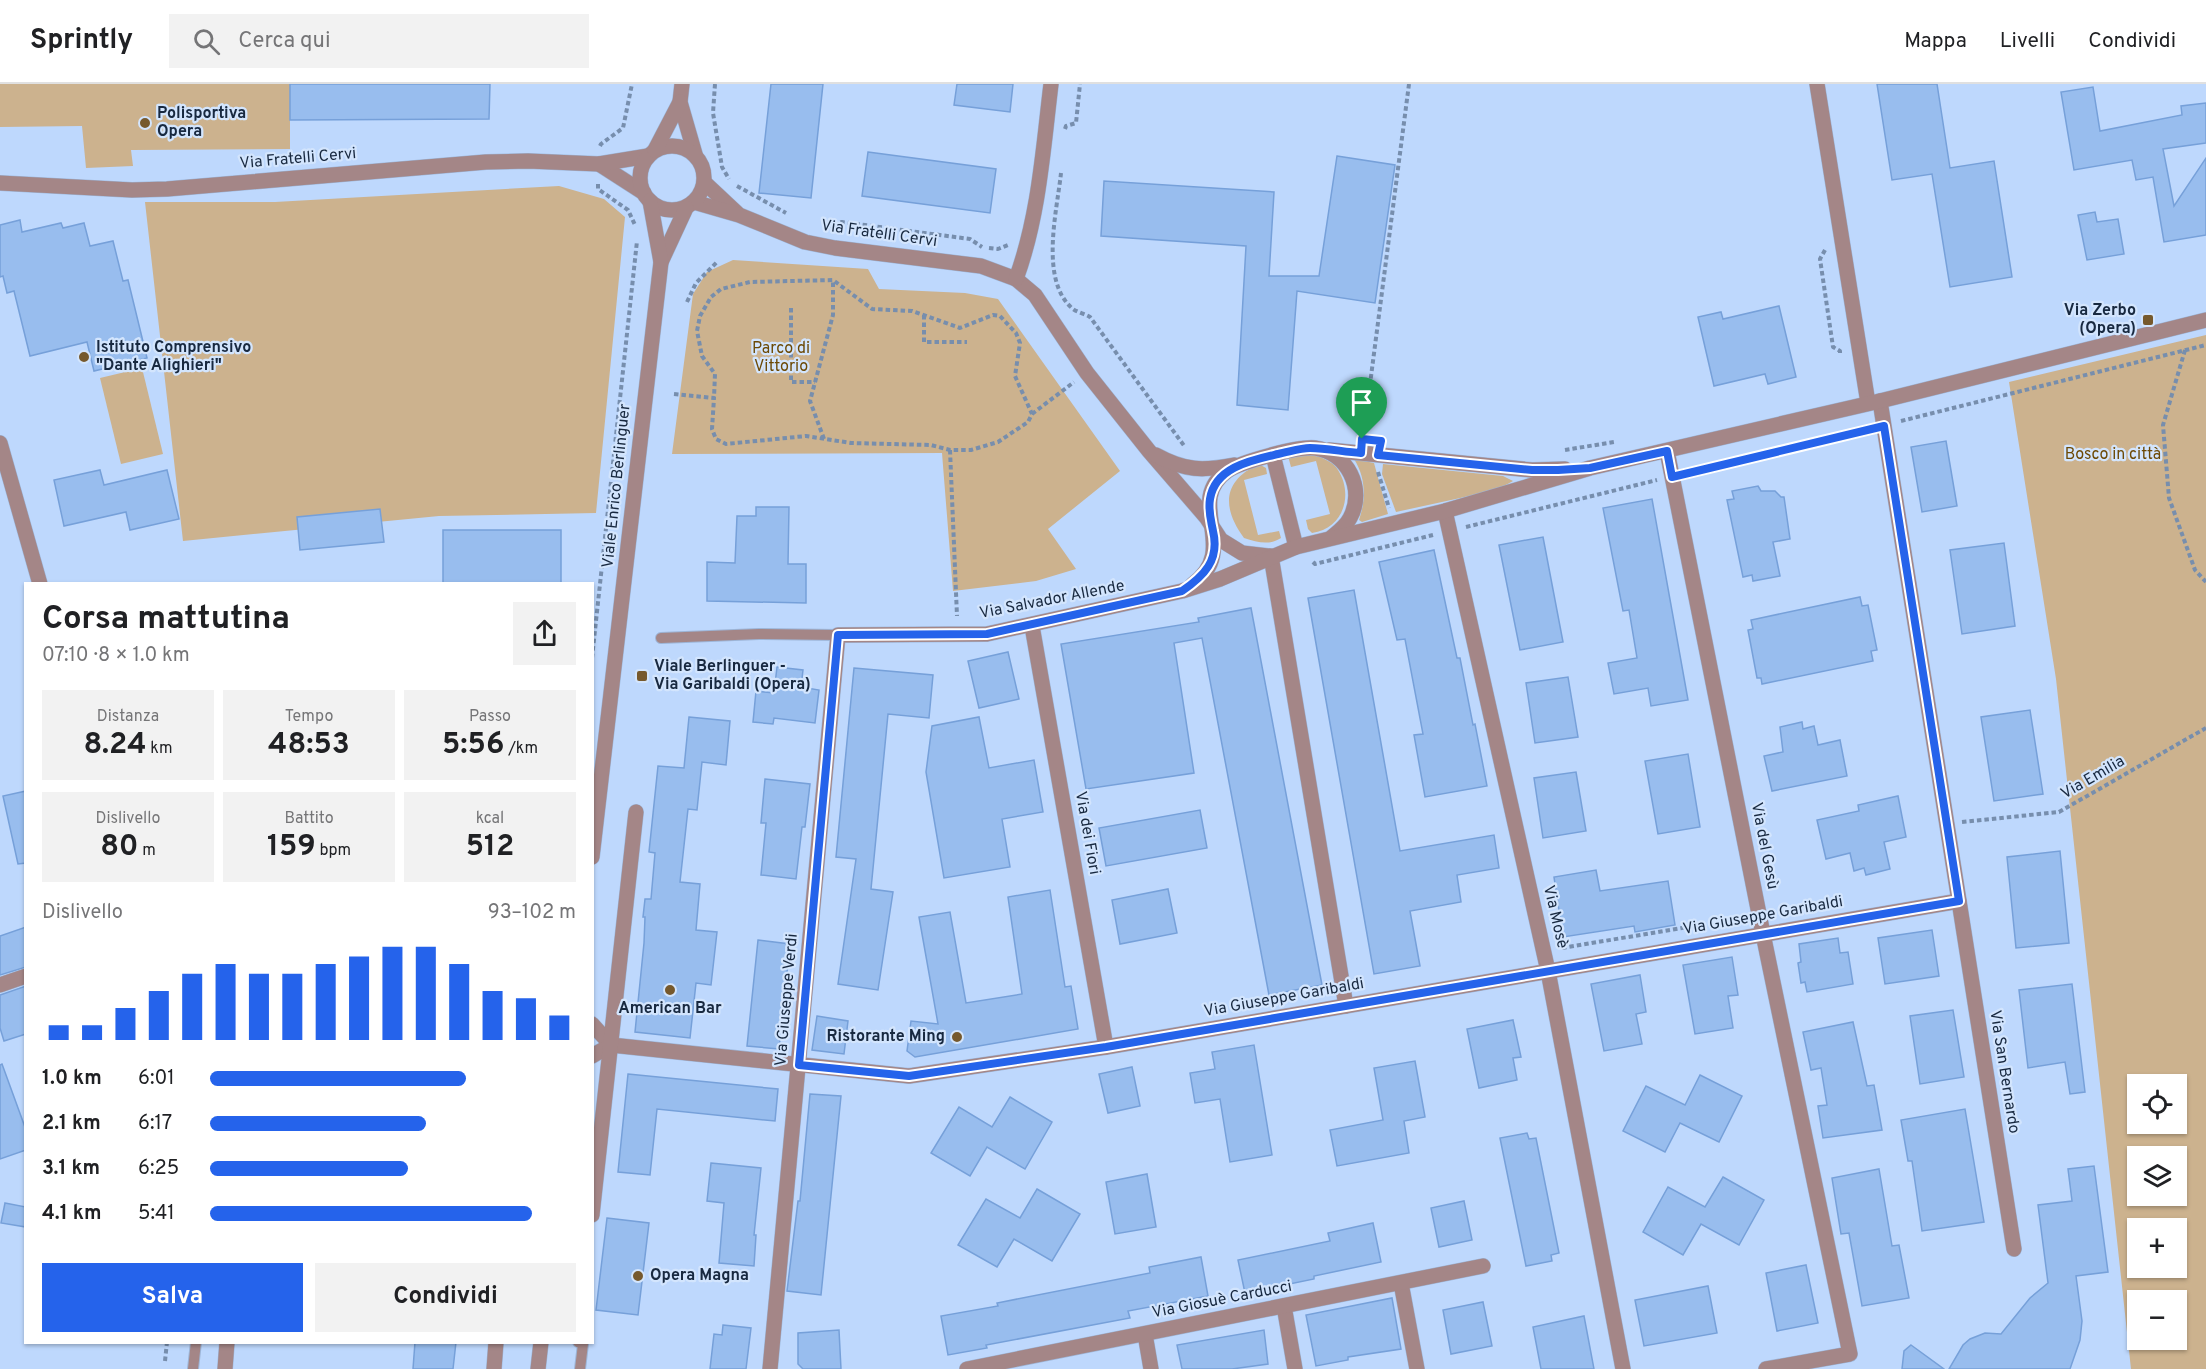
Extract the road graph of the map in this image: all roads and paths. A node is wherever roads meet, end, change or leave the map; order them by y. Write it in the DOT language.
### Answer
graph roads {
  1 [pos="632,84"];
  2 [pos="682,84"];
  3 [pos="715,84"];
  4 [pos="1051,84"];
  5 [pos="1080,84"];
  6 [pos="1409,84"];
  7 [pos="1817,84"];
  8 [pos="680,102"];
  9 [pos="1065,137"];
  10 [pos="652,153"];
  11 [pos="695,154"];
  12 [pos="599,164"];
  13 [pos="1061,168"];
  14 [pos="0,183"];
  15 [pos="705,183"];
  16 [pos="647,197"];
  17 [pos="690,205"];
  18 [pos="739,216"];
  19 [pos="794,217"];
  20 [pos="825,228"];
  21 [pos="1011,243"];
  22 [pos="1826,249"];
  23 [pos="661,262"];
  24 [pos="717,262"];
  25 [pos="1016,279"];
  26 [pos="833,280"];
  27 [pos="687,302"];
  28 [pos="791,308"];
  29 [pos="924,315"];
  30 [pos="2206,320"];
  31 [pos="967,342"];
  32 [pos="2206,345"];
  33 [pos="2185,350"];
  34 [pos="1842,362"];
  35 [pos="1087,373"];
  36 [pos="815,382"];
  37 [pos="674,394"];
  38 [pos="714,398"];
  39 [pos="1874,402"];
  40 [pos="1032,414"];
  41 [pos="1884,426"];
  42 [pos="1355,438"];
  43 [pos="824,439"];
  44 [pos="1624,440"];
  45 [pos="0,443"];
  46 [pos="1362,446"];
  47 [pos="1380,448"];
  48 [pos="950,450"];
  49 [pos="1323,450"];
  50 [pos="1564,450"];
  51 [pos="1149,451"];
  52 [pos="1667,451"];
  53 [pos="1191,454"];
  54 [pos="1273,455"];
  55 [pos="2,460"];
  56 [pos="1240,464"];
  57 [pos="1590,468"];
  58 [pos="1663,480"];
  59 [pos="1445,511"];
  60 [pos="1212,524"];
  61 [pos="1394,524"];
  62 [pos="1450,531"];
  63 [pos="1332,537"];
  64 [pos="1400,543"];
  65 [pos="1296,547"];
  66 [pos="1271,556"];
  67 [pos="39,582"];
  68 [pos="2206,582"];
  69 [pos="1182,591"];
  70 [pos="957,615"];
  71 [pos="1032,626"];
  72 [pos="838,635"];
  73 [pos="661,638"];
  74 [pos="594,640"];
  75 [pos="2206,728"];
  76 [pos="636,812"];
  77 [pos="1946,824"];
  78 [pos="594,840"];
  79 [pos="1959,901"];
  80 [pos="1692,926"];
  81 [pos="1763,934"];
  82 [pos="1562,948"];
  83 [pos="1548,971"];
  84 [pos="24,977"];
  85 [pos="0,985"];
  86 [pos="1347,1006"];
  87 [pos="594,1026"];
  88 [pos="611,1045"];
  89 [pos="1106,1047"];
  90 [pos="594,1055"];
  91 [pos="799,1065"];
  92 [pos="594,1197"];
  93 [pos="2014,1249"];
  94 [pos="1484,1266"];
  95 [pos="1401,1283"];
  96 [pos="1284,1306"];
  97 [pos="1144,1334"];
  98 [pos="167,1344"];
  99 [pos="196,1344"];
  100 [pos="227,1344"];
  101 [pos="496,1344"];
  102 [pos="541,1344"];
  103 [pos="583,1344"];
  104 [pos="165,1361"];
  105 [pos="193,1369"];
  106 [pos="225,1369"];
  107 [pos="494,1369"];
  108 [pos="538,1369"];
  109 [pos="580,1369"];
  110 [pos="770,1369"];
  111 [pos="967,1369"];
  112 [pos="1151,1369"];
  113 [pos="1295,1369"];
  114 [pos="1417,1369"];
  115 [pos="1623,1369"];
  116 [pos="1766,1369"];
  1 -- 12 [label="path"];
  2 -- 8 [label="street"];
  3 -- 19 [label="path"];
  4 -- 25 [label="street"];
  5 -- 9 [label="path"];
  6 -- 46 [label="path"];
  7 -- 39 [label="street, Via San Bernardo"];
  8 -- 10 [label="street"];
  8 -- 11 [label="street"];
  10 -- 11 [label="street"];
  10 -- 12 [label="street, Via Fratelli Cervi"];
  10 -- 16 [label="street"];
  11 -- 15 [label="street"];
  12 -- 14 [label="street, Via Fratelli Cervi"];
  12 -- 16 [label="street"];
  12 -- 74 [label="path"];
  13 -- 53 [label="path"];
  15 -- 17 [label="street"];
  15 -- 18 [label="street, Via Fratelli Cervi"];
  16 -- 17 [label="street"];
  16 -- 23 [label="street, Viale Enrico Berlinguer"];
  17 -- 18 [label="street, Via Fratelli Cervi"];
  17 -- 23 [label="street, Viale Enrico Berlinguer"];
  18 -- 25 [label="street, Via Fratelli Cervi"];
  20 -- 21 [label="path"];
  22 -- 34 [label="path"];
  23 -- 78 [label="street, Viale Enrico Berlinguer"];
  24 -- 27 [label="path"];
  25 -- 35 [label="street"];
  26 -- 29 [label="path"];
  26 -- 36 [label="path"];
  26 -- 38 [label="path"];
  28 -- 36 [label="path"];
  29 -- 31 [label="path"];
  29 -- 40 [label="path"];
  30 -- 39 [label="street"];
  32 -- 33 [label="path"];
  33 -- 41 [label="path"];
  33 -- 68 [label="path"];
  35 -- 40 [label="path"];
  35 -- 51 [label="street"];
  36 -- 43 [label="path"];
  37 -- 38 [label="path"];
  38 -- 43 [label="path"];
  39 -- 41 [label="street, Via San Bernardo"];
  39 -- 52 [label="street"];
  40 -- 48 [label="path"];
  41 -- 58 [label="path"];
  41 -- 77 [label="street, Via San Bernardo"];
  42 -- 46 [label="path"];
  43 -- 48 [label="path"];
  44 -- 50 [label="path"];
  45 -- 55 [label="street"];
  46 -- 47 [label="street"];
  46 -- 47 [label="path"];
  46 -- 49 [label="street"];
  47 -- 57 [label="street"];
  47 -- 61 [label="path"];
  48 -- 70 [label="path"];
  49 -- 54 [label="street"];
  49 -- 63 [label="street"];
  51 -- 56 [label="street"];
  51 -- 60 [label="street"];
  52 -- 57 [label="street"];
  52 -- 58 [label="street, Via del Gesù"];
  54 -- 56 [label="street"];
  54 -- 65 [label="street"];
  55 -- 67 [label="street"];
  56 -- 60 [label="street"];
  57 -- 59 [label="street, Via Salvador Allende"];
  58 -- 62 [label="path"];
  58 -- 81 [label="street, Via del Gesù"];
  59 -- 61 [label="street, Via Salvador Allende"];
  59 -- 62 [label="street, Via Mosè"];
  60 -- 66 [label="street"];
  60 -- 69 [label="street"];
  61 -- 63 [label="street, Via Salvador Allende"];
  61 -- 64 [label="path"];
  62 -- 64 [label="path"];
  62 -- 83 [label="street, Via Mosè"];
  63 -- 65 [label="street, Via Salvador Allende"];
  64 -- 65 [label="path"];
  65 -- 66 [label="street, Via Salvador Allende"];
  66 -- 69 [label="street, Via Salvador Allende"];
  66 -- 86 [label="street"];
  69 -- 71 [label="street, Via Salvador Allende"];
  71 -- 72 [label="street, Via Salvador Allende"];
  71 -- 89 [label="street, Via dei Fiori"];
  72 -- 73 [label="lane, Via Salvador Allende"];
  72 -- 91 [label="street, Via Giuseppe Verdi"];
  75 -- 77 [label="path, Via Emilia"];
  76 -- 88 [label="street"];
  77 -- 79 [label="street, Via San Bernardo"];
  79 -- 81 [label="street, Via Giuseppe Garibaldi"];
  79 -- 93 [label="street, Via San Bernardo"];
  80 -- 82 [label="path"];
  81 -- 83 [label="street, Via Giuseppe Garibaldi"];
  81 -- 116 [label="street, Via del Gesù"];
  83 -- 86 [label="street, Via Giuseppe Garibaldi"];
  83 -- 115 [label="street, Via Mosè"];
  84 -- 85 [label="street"];
  86 -- 89 [label="street, Via Giuseppe Garibaldi"];
  87 -- 88 [label="street"];
  88 -- 90 [label="street"];
  88 -- 91 [label="street, Via Giuseppe Garibaldi"];
  88 -- 92 [label="street"];
  89 -- 91 [label="street, Via Giuseppe Garibaldi"];
  91 -- 110 [label="street, Via Giuseppe Verdi"];
  94 -- 95 [label="street, Via Giosuè Carducci"];
  95 -- 96 [label="street, Via Giosuè Carducci"];
  95 -- 114 [label="street"];
  96 -- 97 [label="street, Via Giosuè Carducci"];
  96 -- 113 [label="street"];
  97 -- 111 [label="street, Via Giosuè Carducci"];
  97 -- 112 [label="street"];
  98 -- 104 [label="path"];
  99 -- 105 [label="lane"];
  100 -- 106 [label="street"];
  101 -- 107 [label="street"];
  102 -- 108 [label="street"];
  103 -- 109 [label="lane"];
}
